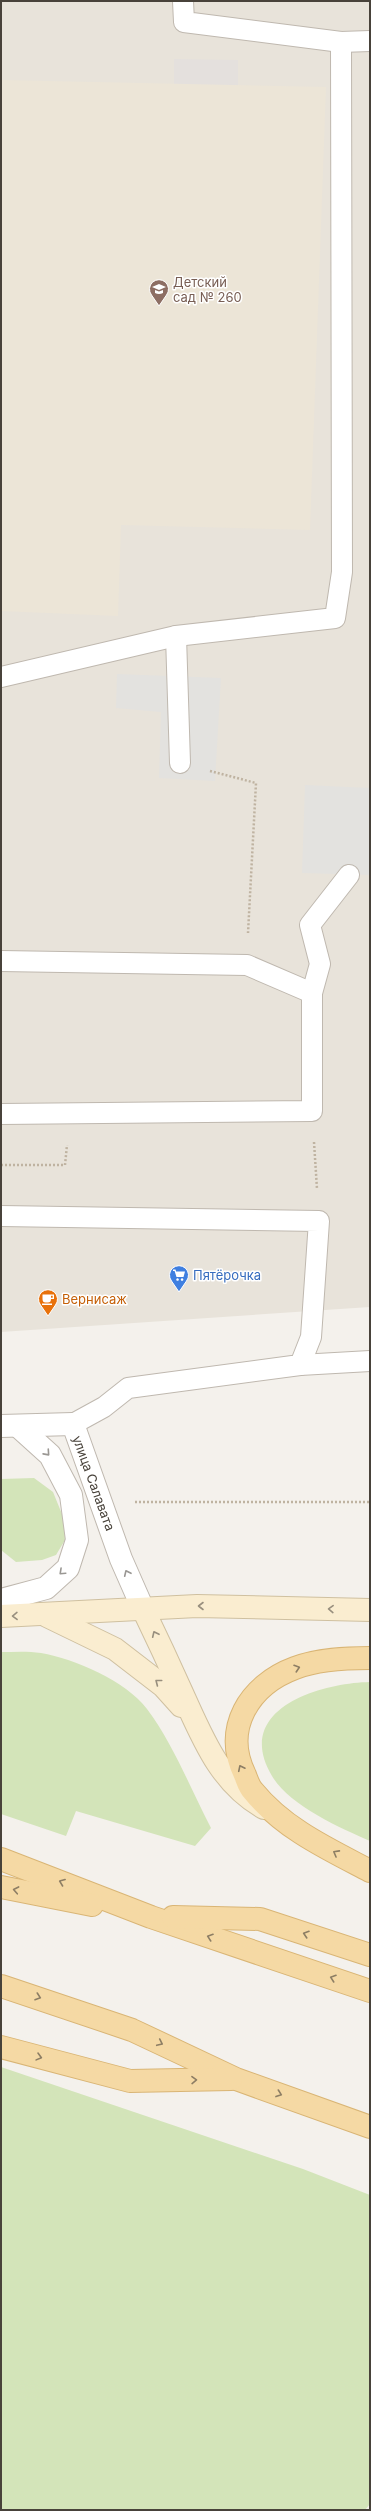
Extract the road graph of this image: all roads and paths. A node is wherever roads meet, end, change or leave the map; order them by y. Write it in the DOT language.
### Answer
graph roads {
  1 [pos="183,1"];
  2 [pos="370,41"];
  3 [pos="341,42"];
  4 [pos="176,636"];
  5 [pos="1,677"];
  6 [pos="180,763"];
  7 [pos="349,875"];
  8 [pos="1,961"];
  9 [pos="247,965"];
  10 [pos="312,993"];
  11 [pos="312,1111"];
  12 [pos="1,1114"];
  13 [pos="68,1143"];
  14 [pos="1,1165"];
  15 [pos="1,1216"];
  16 [pos="319,1221"];
  17 [pos="370,1361"];
  18 [pos="300,1365"];
  19 [pos="73,1424"];
  20 [pos="10,1426"];
  21 [pos="101,1502"];
  22 [pos="370,1502"];
  23 [pos="1,1600"];
  24 [pos="143,1609"];
  25 [pos="370,1610"];
  26 [pos="44,1615"];
  27 [pos="1,1616"];
  28 [pos="370,1658"];
  29 [pos="194,1720"];
  30 [pos="273,1813"];
  31 [pos="1,1859"];
  32 [pos="370,1871"];
  33 [pos="1,1887"];
  34 [pos="151,1916"];
  35 [pos="370,1955"];
  36 [pos="1,1986"];
  37 [pos="370,1991"];
  38 [pos="1,2047"];
  39 [pos="236,2079"];
  40 [pos="370,2127"];
  1 -- 3 [label="lane"];
  2 -- 3 [label="lane"];
  3 -- 4 [label="lane"];
  4 -- 5 [label="lane"];
  4 -- 6 [label="lane"];
  6 -- 9 [label="path"];
  7 -- 10 [label="lane"];
  8 -- 9 [label="lane"];
  9 -- 10 [label="lane"];
  10 -- 11 [label="lane"];
  11 -- 12 [label="lane"];
  11 -- 16 [label="path"];
  13 -- 14 [label="path"];
  15 -- 16 [label="lane"];
  16 -- 18 [label="lane"];
  17 -- 18 [label="lane"];
  18 -- 19 [label="lane"];
  19 -- 20 [label="street, улица Салавата"];
  19 -- 21 [label="street, улица Салавата"];
  20 -- 23 [label="street, one-way"];
  21 -- 22 [label="path"];
  24 -- 21 [label="street, улица Салавата, one-way"];
  25 -- 24 [label="main road, one-way"];
  24 -- 26 [label="main road"];
  29 -- 24 [label="main road, one-way"];
  26 -- 27 [label="main road, one-way"];
  29 -- 26 [label="main road, one-way"];
  30 -- 28 [label="main road, one-way"];
  29 -- 30 [label="main road"];
  32 -- 30 [label="main road, one-way"];
  34 -- 31 [label="main road, one-way"];
  34 -- 33 [label="main road, one-way"];
  35 -- 34 [label="main road, one-way"];
  37 -- 34 [label="main road, one-way"];
  36 -- 39 [label="main road, one-way"];
  38 -- 39 [label="main road, one-way"];
  39 -- 40 [label="main road, one-way"];
}
